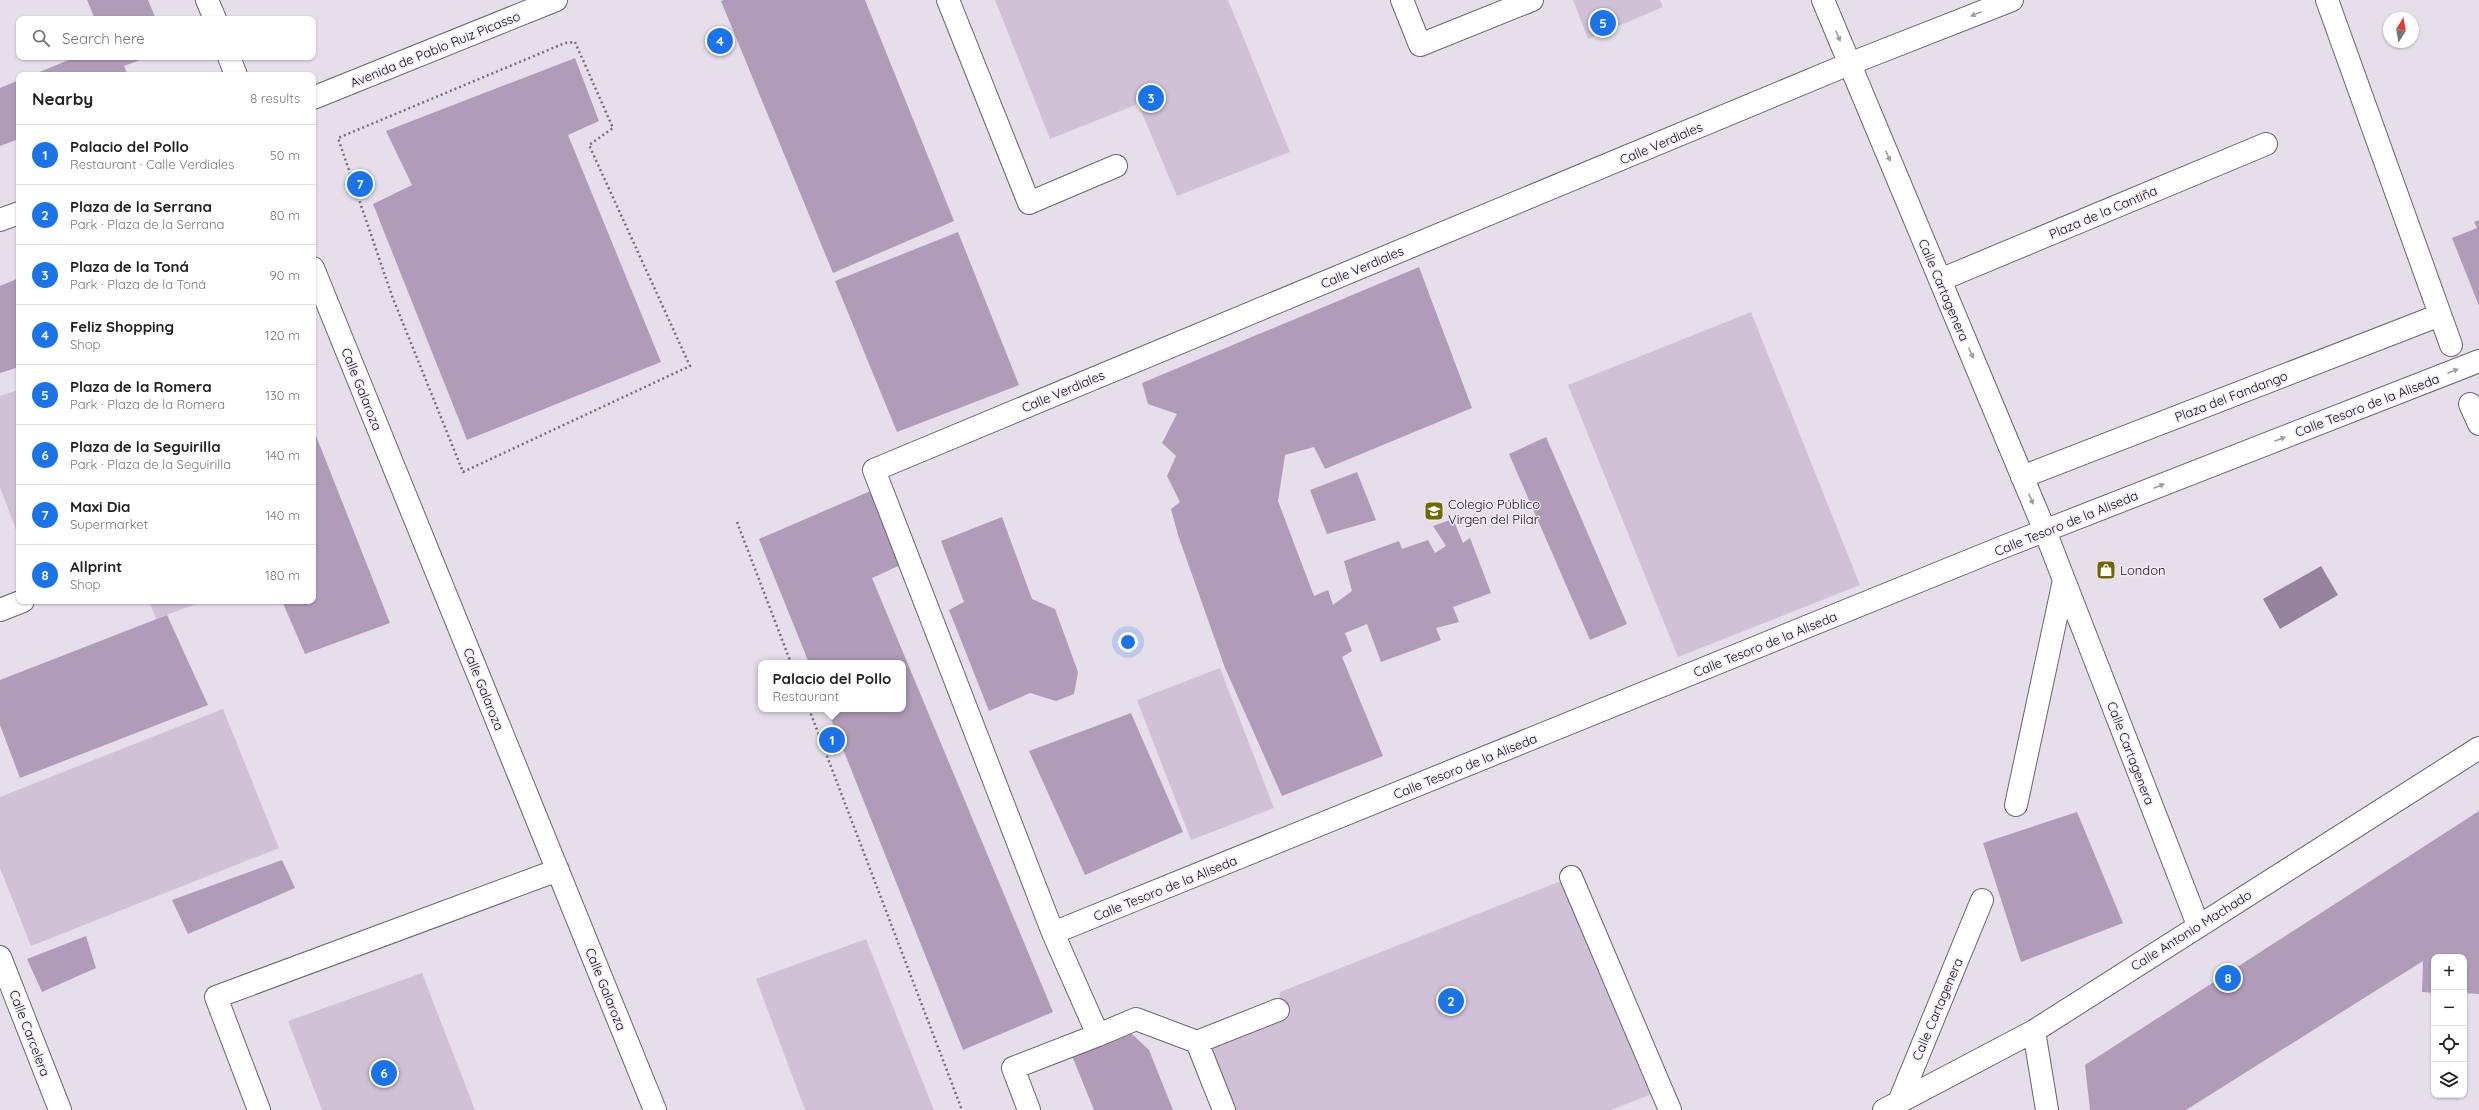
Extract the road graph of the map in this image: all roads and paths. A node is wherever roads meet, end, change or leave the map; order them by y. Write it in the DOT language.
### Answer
graph roads {
  1 [pos="207,0"];
  2 [pos="556,0"];
  3 [pos="948,0"];
  4 [pos="1402,0"];
  5 [pos="1532,0"];
  6 [pos="1822,0"];
  7 [pos="2012,0"];
  8 [pos="2327,0"];
  9 [pos="213,16"];
  10 [pos="566,43"];
  11 [pos="230,60"];
  12 [pos="1850,64"];
  13 [pos="235,72"];
  14 [pos="316,97"];
  15 [pos="2266,144"];
  16 [pos="1116,166"];
  17 [pos="16,214"];
  18 [pos="0,220"];
  19 [pos="316,275"];
  20 [pos="1940,280"];
  21 [pos="2440,315"];
  22 [pos="2451,345"];
  23 [pos="2479,361"];
  24 [pos="2470,404"];
  25 [pos="2479,424"];
  26 [pos="2022,477"];
  27 [pos="737,522"];
  28 [pos="2044,531"];
  29 [pos="2064,580"];
  30 [pos="16,604"];
  31 [pos="0,610"];
  32 [pos="790,660"];
  33 [pos="810,712"];
  34 [pos="2479,748"];
  35 [pos="2016,805"];
  36 [pos="558,870"];
  37 [pos="1571,878"];
  38 [pos="1982,900"];
  39 [pos="2198,925"];
  40 [pos="1053,933"];
  41 [pos="0,957"];
  42 [pos="1278,1010"];
  43 [pos="2034,1031"];
  44 [pos="1098,1035"];
  45 [pos="1197,1042"];
  46 [pos="1889,1108"];
  47 [pos="60,1110"];
  48 [pos="259,1110"];
  49 [pos="655,1110"];
  50 [pos="962,1110"];
  51 [pos="1029,1110"];
  52 [pos="1224,1110"];
  53 [pos="1670,1110"];
  54 [pos="2047,1110"];
  1 -- 9 [label="street"];
  2 -- 14 [label="street, Avenida de Pablo Ruiz Picasso"];
  3 -- 16 [label="street"];
  4 -- 5 [label="street"];
  6 -- 12 [label="street, Calle Cartagenera, one-way"];
  7 -- 12 [label="street, Calle Verdiales, one-way"];
  8 -- 21 [label="street"];
  10 -- 10 [label="path"];
  11 -- 13 [label="street"];
  12 -- 20 [label="street, Calle Cartagenera, one-way"];
  12 -- 40 [label="street, Calle Verdiales"];
  15 -- 20 [label="street, Plaza de la Cantiña"];
  17 -- 18 [label="street"];
  19 -- 36 [label="street, Calle Galaroza"];
  20 -- 26 [label="street, Calle Cartagenera, one-way"];
  21 -- 22 [label="street"];
  21 -- 26 [label="street, Plaza del Fandango"];
  28 -- 23 [label="street, Calle Tesoro de la Aliseda, one-way"];
  24 -- 25 [label="street"];
  26 -- 28 [label="street, Calle Cartagenera, one-way"];
  27 -- 32 [label="path"];
  28 -- 29 [label="street, Calle Cartagenera"];
  28 -- 40 [label="street, Calle Tesoro de la Aliseda"];
  29 -- 35 [label="street"];
  29 -- 39 [label="street, Calle Cartagenera"];
  30 -- 31 [label="street"];
  33 -- 50 [label="path"];
  34 -- 39 [label="street, Calle Antonio Machado"];
  36 -- 48 [label="street"];
  36 -- 49 [label="street, Calle Galaroza"];
  37 -- 53 [label="street"];
  38 -- 46 [label="street, Calle Cartagenera"];
  39 -- 43 [label="street, Calle Antonio Machado"];
  40 -- 44 [label="street"];
  41 -- 47 [label="street, Calle Carcelera"];
  42 -- 45 [label="street"];
  43 -- 46 [label="street, Calle Antonio Machado"];
  43 -- 54 [label="street"];
  44 -- 45 [label="street"];
  44 -- 51 [label="street"];
  45 -- 52 [label="street"];
}
